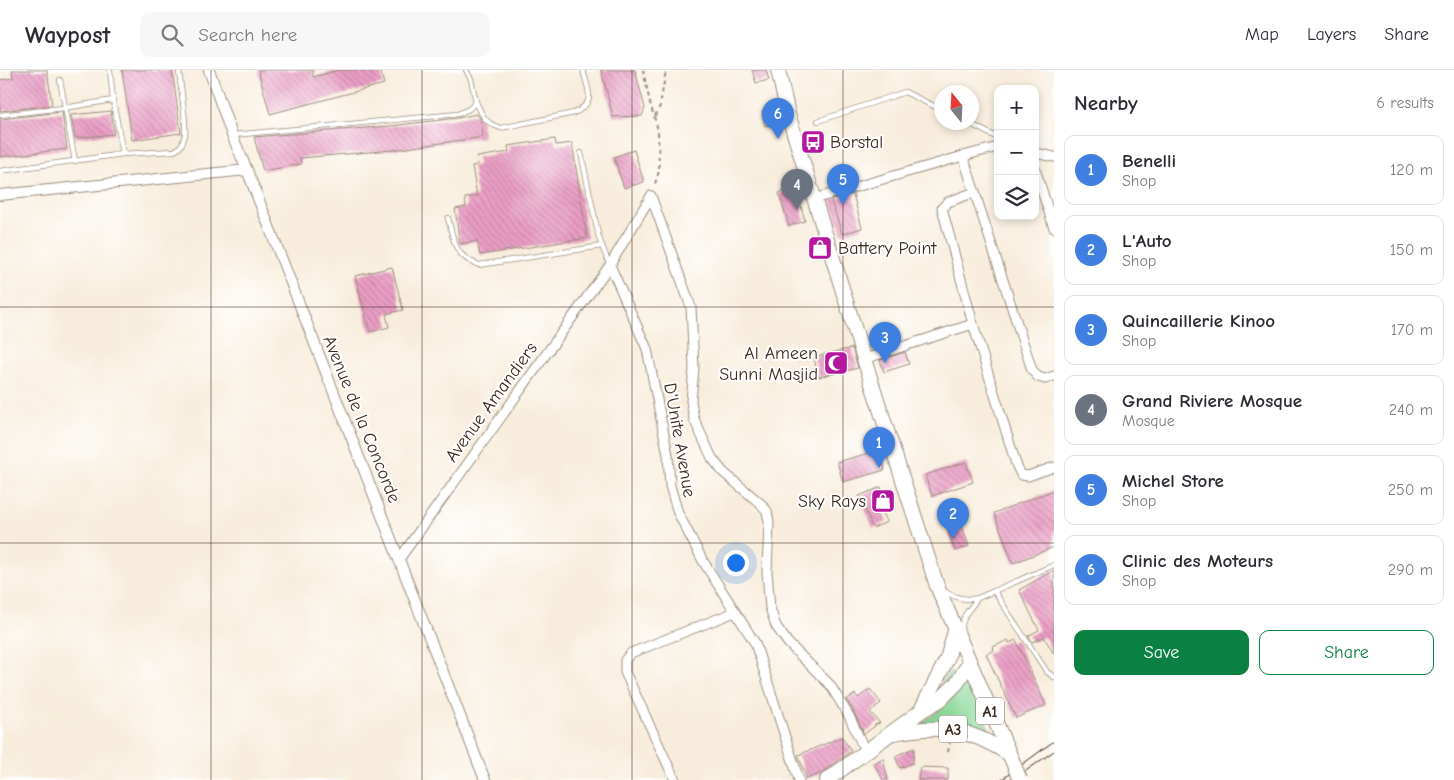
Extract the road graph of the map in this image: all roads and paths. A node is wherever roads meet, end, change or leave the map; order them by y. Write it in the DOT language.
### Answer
graph roads {
  1 [pos="110,70"];
  2 [pos="179,70"];
  3 [pos="209,70"];
  4 [pos="466,70"];
  5 [pos="583,70"];
  6 [pos="643,70"];
  7 [pos="666,70"];
  8 [pos="778,70"];
  9 [pos="60,80"];
  10 [pos="113,100"];
  11 [pos="476,102"];
  12 [pos="934,106"];
  13 [pos="64,108"];
  14 [pos="0,115"];
  15 [pos="655,118"];
  16 [pos="818,121"];
  17 [pos="979,128"];
  18 [pos="232,135"];
  19 [pos="994,136"];
  20 [pos="994,148"];
  21 [pos="581,152"];
  22 [pos="123,154"];
  23 [pos="1039,154"];
  24 [pos="963,156"];
  25 [pos="1054,157"];
  26 [pos="75,161"];
  27 [pos="247,170"];
  28 [pos="0,171"];
  29 [pos="1037,175"];
  30 [pos="975,192"];
  31 [pos="0,195"];
  32 [pos="651,196"];
  33 [pos="814,199"];
  34 [pos="448,218"];
  35 [pos="1054,228"];
  36 [pos="602,246"];
  37 [pos="610,265"];
  38 [pos="973,324"];
  39 [pos="864,360"];
  40 [pos="1054,376"];
  41 [pos="1054,467"];
  42 [pos="400,558"];
  43 [pos="1054,566"];
  44 [pos="937,586"];
  45 [pos="994,591"];
  46 [pos="978,598"];
  47 [pos="735,612"];
  48 [pos="956,635"];
  49 [pos="969,663"];
  50 [pos="1054,677"];
  51 [pos="939,678"];
  52 [pos="921,710"];
  53 [pos="891,734"];
  54 [pos="951,736"];
  55 [pos="948,752"];
  56 [pos="866,753"];
  57 [pos="1010,757"];
  58 [pos="485,780"];
  59 [pos="675,780"];
  60 [pos="799,780"];
  61 [pos="827,780"];
  62 [pos="1020,780"];
  1 -- 10 [label="lane"];
  2 -- 22 [label="lane"];
  3 -- 18 [label="street, Avenue de la Concorde"];
  4 -- 11 [label="lane"];
  5 -- 11 [label="lane"];
  6 -- 15 [label="path"];
  7 -- 15 [label="path"];
  8 -- 33 [label="main road, A1"];
  9 -- 13 [label="lane"];
  10 -- 13 [label="lane"];
  10 -- 22 [label="lane"];
  11 -- 18 [label="lane"];
  12 -- 16 [label="lane"];
  13 -- 14 [label="lane"];
  13 -- 26 [label="lane"];
  15 -- 32 [label="path"];
  17 -- 19 [label="lane"];
  18 -- 27 [label="street, Avenue de la Concorde"];
  20 -- 24 [label="street"];
  21 -- 36 [label="lane"];
  22 -- 26 [label="lane"];
  23 -- 25 [label="street"];
  24 -- 30 [label="street"];
  24 -- 33 [label="street"];
  26 -- 28 [label="lane"];
  27 -- 31 [label="street"];
  27 -- 42 [label="street, Avenue de la Concorde"];
  29 -- 35 [label="street"];
  30 -- 38 [label="street"];
  30 -- 40 [label="street"];
  32 -- 37 [label="street, Avenue Amandiers"];
  32 -- 56 [label="street"];
  33 -- 39 [label="main road, A1"];
  34 -- 36 [label="lane"];
  36 -- 37 [label="lane"];
  37 -- 42 [label="street, Avenue Amandiers"];
  37 -- 47 [label="street, D'Unite Avenue"];
  38 -- 39 [label="street"];
  38 -- 41 [label="street"];
  39 -- 44 [label="main road, A1"];
  42 -- 58 [label="street, Avenue de la Concorde"];
  43 -- 45 [label="lane"];
  44 -- 46 [label="lane"];
  44 -- 48 [label="main road, A1"];
  45 -- 46 [label="lane"];
  45 -- 50 [label="lane"];
  46 -- 48 [label="lane"];
  47 -- 59 [label="street"];
  47 -- 60 [label="street, D'Unite Avenue"];
  48 -- 49 [label="main road, A1"];
  48 -- 51 [label="main road, A3"];
  49 -- 51 [label="main road, A3"];
  49 -- 52 [label="main road, A3"];
  49 -- 57 [label="main road, A1"];
  51 -- 52 [label="main road, A3"];
  52 -- 53 [label="main road, A3"];
  53 -- 56 [label="main road, A3"];
  53 -- 57 [label="main road, A3"];
  54 -- 55 [label="path"];
  56 -- 61 [label="main road, A3"];
  57 -- 62 [label="main road, A1, bridge"];
}
